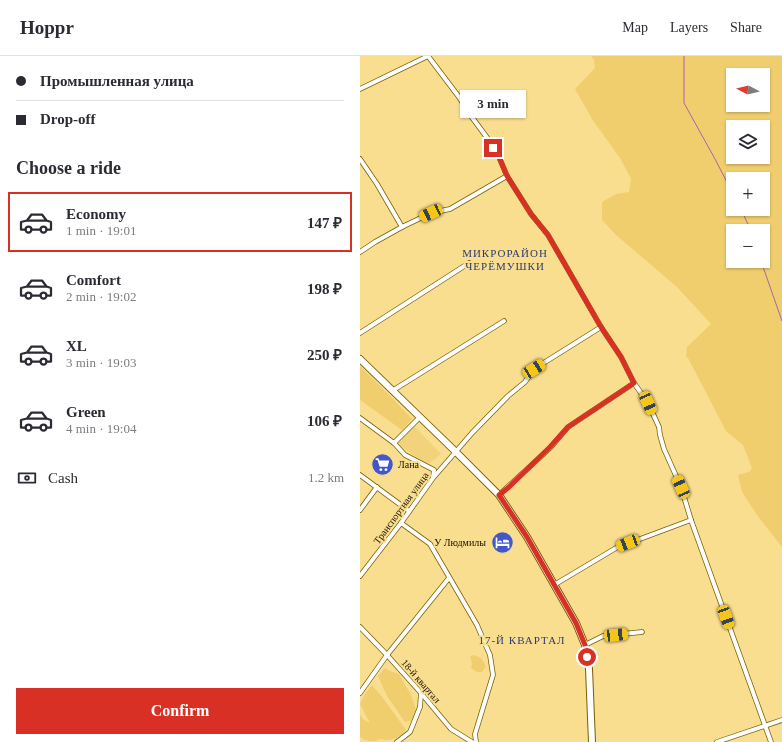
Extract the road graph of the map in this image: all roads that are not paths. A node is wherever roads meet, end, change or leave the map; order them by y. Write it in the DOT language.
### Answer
graph roads {
  1 [pos="428,56"];
  2 [pos="360,89"];
  3 [pos="360,159"];
  4 [pos="507,176"];
  5 [pos="402,227"];
  6 [pos="360,252"];
  7 [pos="469,263"];
  8 [pos="504,321"];
  9 [pos="601,327"];
  10 [pos="360,333"];
  11 [pos="360,359"];
  12 [pos="634,383"];
  13 [pos="392,391"];
  14 [pos="360,418"];
  15 [pos="420,418"];
  16 [pos="394,443"];
  17 [pos="456,452"];
  18 [pos="360,475"];
  19 [pos="433,478"];
  20 [pos="377,487"];
  21 [pos="499,495"];
  22 [pos="360,510"];
  23 [pos="409,511"];
  24 [pos="691,520"];
  25 [pos="401,523"];
  26 [pos="360,576"];
  27 [pos="449,578"];
  28 [pos="554,585"];
  29 [pos="360,627"];
  30 [pos="642,632"];
  31 [pos="585,645"];
  32 [pos="387,655"];
  33 [pos="360,693"];
  34 [pos="421,693"];
  35 [pos="782,720"];
  36 [pos="764,726"];
  37 [pos="397,742"];
  38 [pos="472,742"];
  39 [pos="476,742"];
  40 [pos="592,742"];
  41 [pos="717,742"];
  42 [pos="770,742"];
  1 -- 2 [label="street"];
  1 -- 4 [label="street"];
  3 -- 5 [label="street"];
  4 -- 5 [label="street"];
  4 -- 9 [label="street"];
  5 -- 6 [label="street"];
  7 -- 10 [label="street"];
  8 -- 13 [label="street"];
  9 -- 12 [label="street"];
  9 -- 17 [label="street, Транспортная улица"];
  11 -- 13 [label="main road"];
  12 -- 21 [label="street"];
  12 -- 24 [label="street"];
  13 -- 15 [label="main road"];
  14 -- 16 [label="street"];
  15 -- 16 [label="street"];
  15 -- 17 [label="main road"];
  16 -- 19 [label="street"];
  17 -- 19 [label="street, Транспортная улица"];
  17 -- 21 [label="main road"];
  18 -- 20 [label="street"];
  19 -- 23 [label="street, Транспортная улица"];
  20 -- 22 [label="street"];
  20 -- 23 [label="street"];
  21 -- 28 [label="main road"];
  23 -- 25 [label="street, Транспортная улица"];
  24 -- 28 [label="street"];
  24 -- 36 [label="street"];
  25 -- 26 [label="street, Транспортная улица"];
  25 -- 27 [label="street"];
  27 -- 32 [label="street"];
  27 -- 39 [label="street"];
  28 -- 31 [label="main road"];
  29 -- 32 [label="street, 18-й квартал"];
  30 -- 31 [label="street"];
  31 -- 40 [label="main road"];
  32 -- 33 [label="street"];
  32 -- 34 [label="street, 18-й квартал"];
  34 -- 37 [label="street"];
  34 -- 38 [label="street, 18-й квартал"];
  35 -- 36 [label="street"];
  36 -- 41 [label="street"];
  36 -- 42 [label="street"];
}
